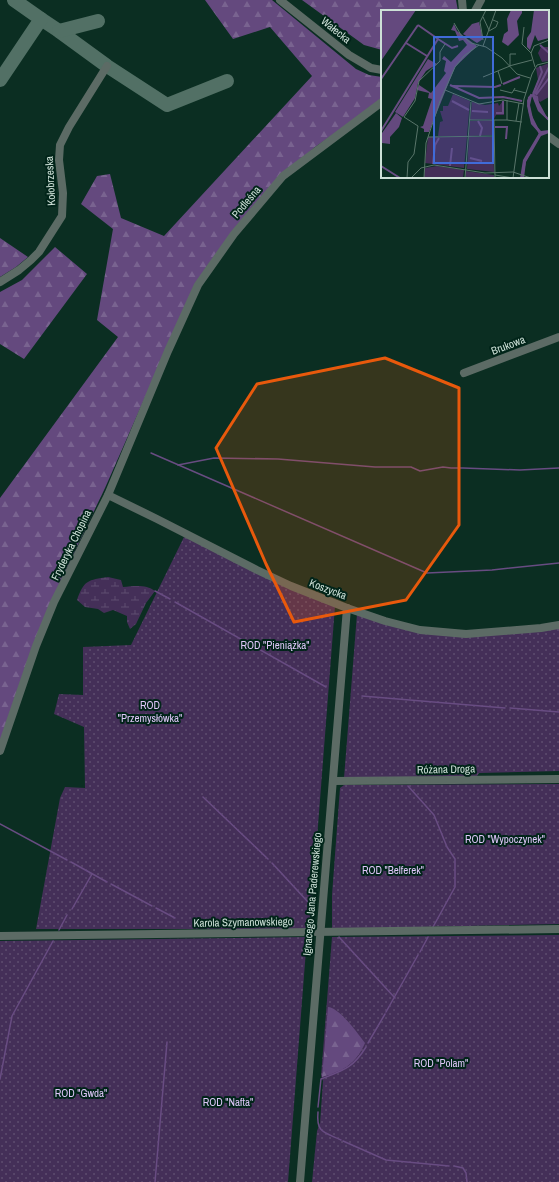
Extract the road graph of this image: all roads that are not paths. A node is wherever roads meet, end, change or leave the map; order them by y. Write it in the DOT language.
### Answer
graph roads {
  1 [pos="280,0"];
  2 [pos="462,0"];
  3 [pos="481,0"];
  4 [pos="463,10"];
  5 [pos="476,10"];
  6 [pos="107,66"];
  7 [pos="381,70"];
  8 [pos="381,103"];
  9 [pos="549,137"];
  10 [pos="559,144"];
  11 [pos="0,282"];
  12 [pos="559,337"];
  13 [pos="168,351"];
  14 [pos="464,373"];
  15 [pos="108,495"];
  16 [pos="347,608"];
  17 [pos="559,625"];
  18 [pos="0,751"];
  19 [pos="559,779"];
  20 [pos="332,781"];
  21 [pos="559,929"];
  22 [pos="320,933"];
  23 [pos="0,936"];
  24 [pos="300,1182"];
  1 -- 7 [label="street, Wałecka"];
  2 -- 4 [label="street"];
  3 -- 5 [label="street"];
  6 -- 11 [label="street, Kołobrzeska"];
  8 -- 13 [label="street, Podleśna"];
  9 -- 10 [label="street"];
  12 -- 14 [label="street, Brukowa"];
  13 -- 15 [label="street, Fryderyka Chopina"];
  15 -- 16 [label="street, Koszycka"];
  15 -- 18 [label="street, Fryderyka Chopina"];
  16 -- 17 [label="street, Koszycka"];
  16 -- 20 [label="street, Ignacego Jana Paderewskiego"];
  19 -- 20 [label="street, Różana Droga"];
  20 -- 22 [label="street, Ignacego Jana Paderewskiego"];
  21 -- 22 [label="street, Karola Szymanowskiego"];
  22 -- 23 [label="street, Karola Szymanowskiego"];
  22 -- 24 [label="street, Ignacego Jana Paderewskiego"];
}
